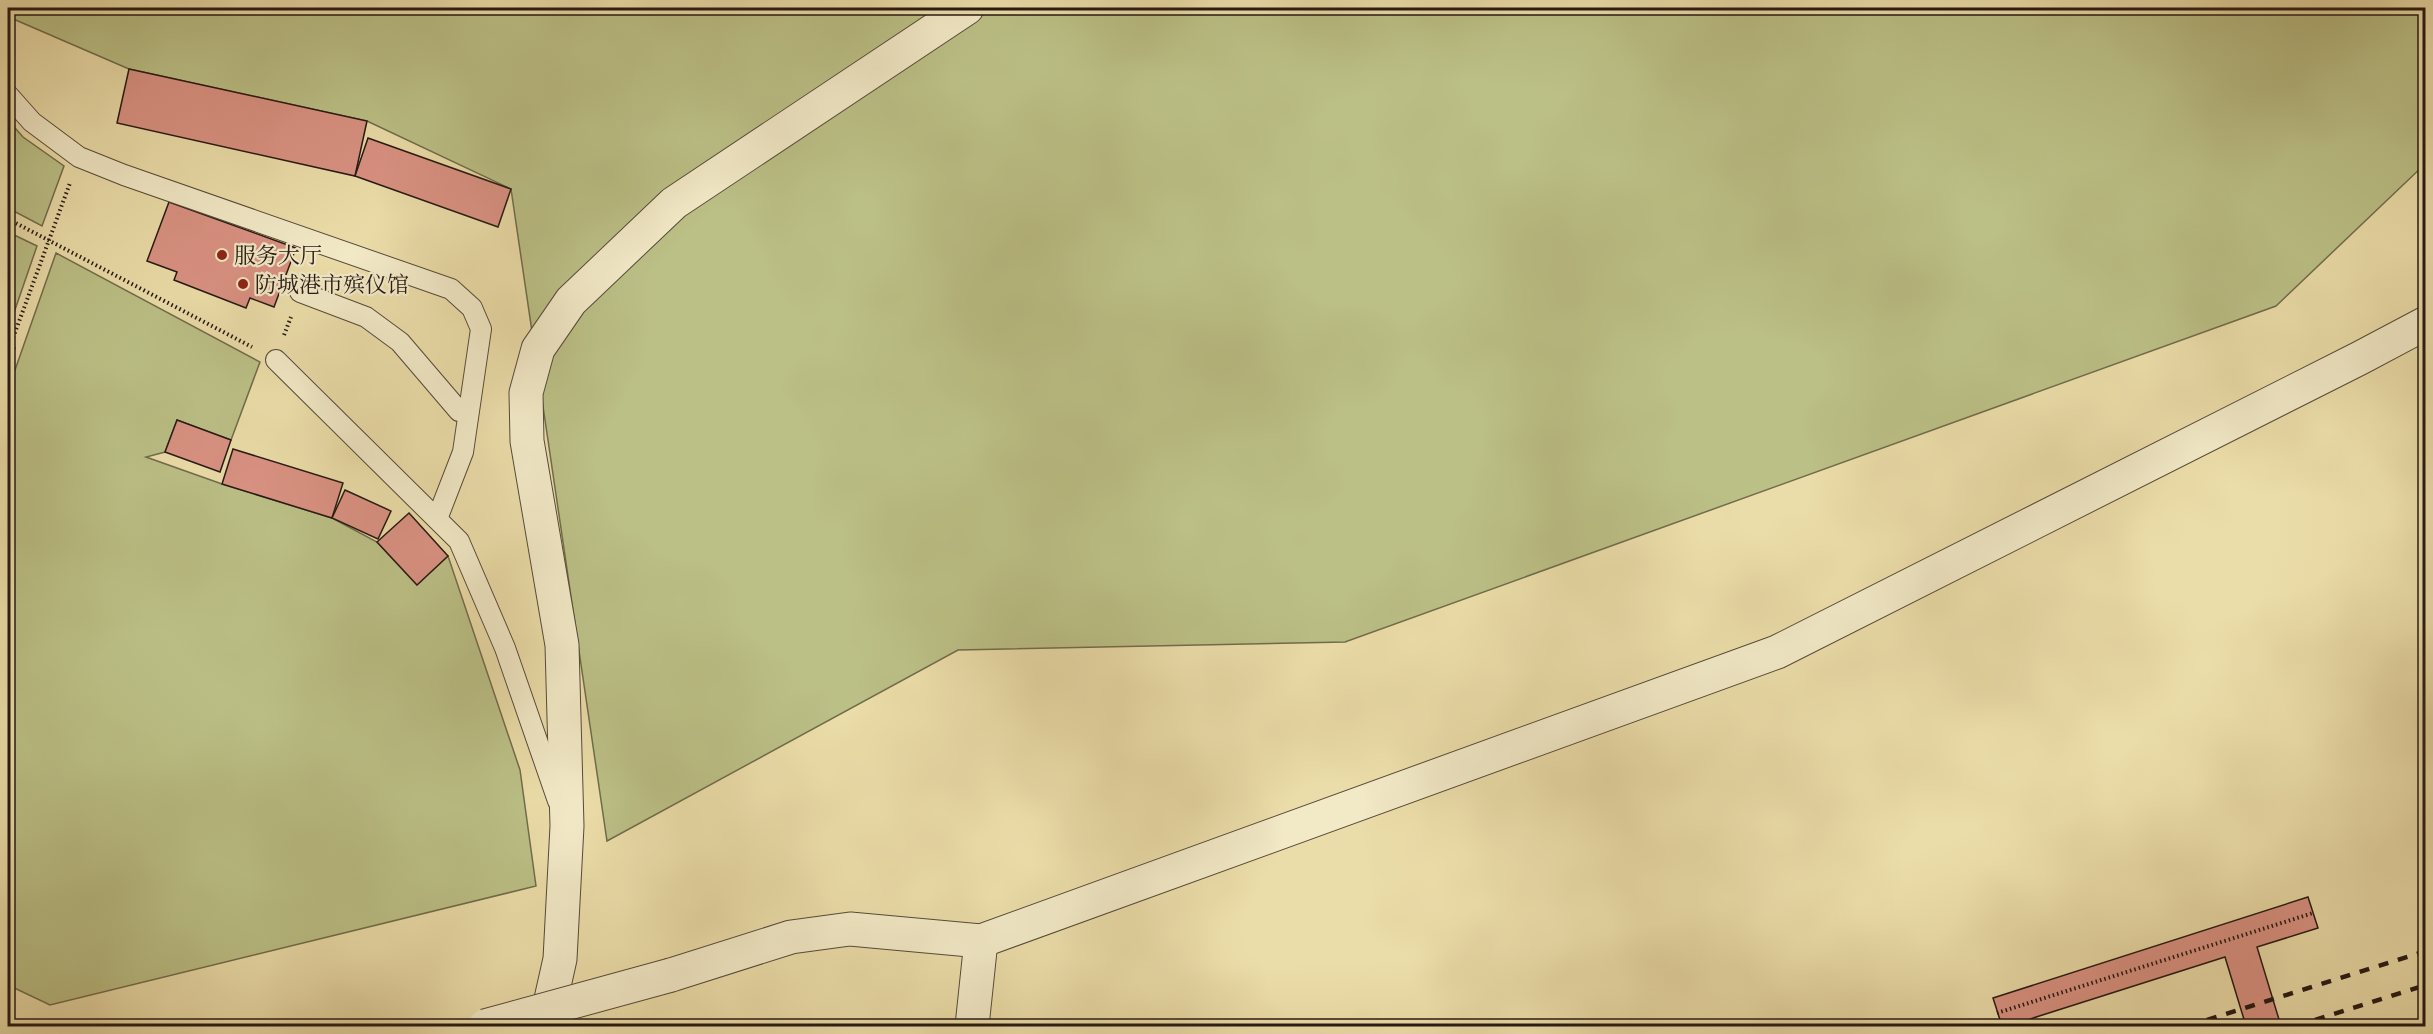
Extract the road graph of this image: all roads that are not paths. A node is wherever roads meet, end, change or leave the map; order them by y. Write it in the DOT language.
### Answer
graph roads {
  1 [pos="967,8"];
  2 [pos="8,95"];
  3 [pos="300,292"];
  4 [pos="2426,322"];
  5 [pos="276,360"];
  6 [pos="459,411"];
  7 [pos="437,519"];
  8 [pos="567,826"];
  9 [pos="981,941"];
  10 [pos="485,1026"];
  11 [pos="545,1026"];
  12 [pos="972,1026"];
  1 -- 8 [label="street"];
  2 -- 7 [label="lane"];
  3 -- 6 [label="lane"];
  4 -- 9 [label="street"];
  5 -- 7 [label="lane"];
  7 -- 8 [label="lane"];
  8 -- 11 [label="street"];
  9 -- 10 [label="street, bridge"];
  9 -- 12 [label="street"];
}
